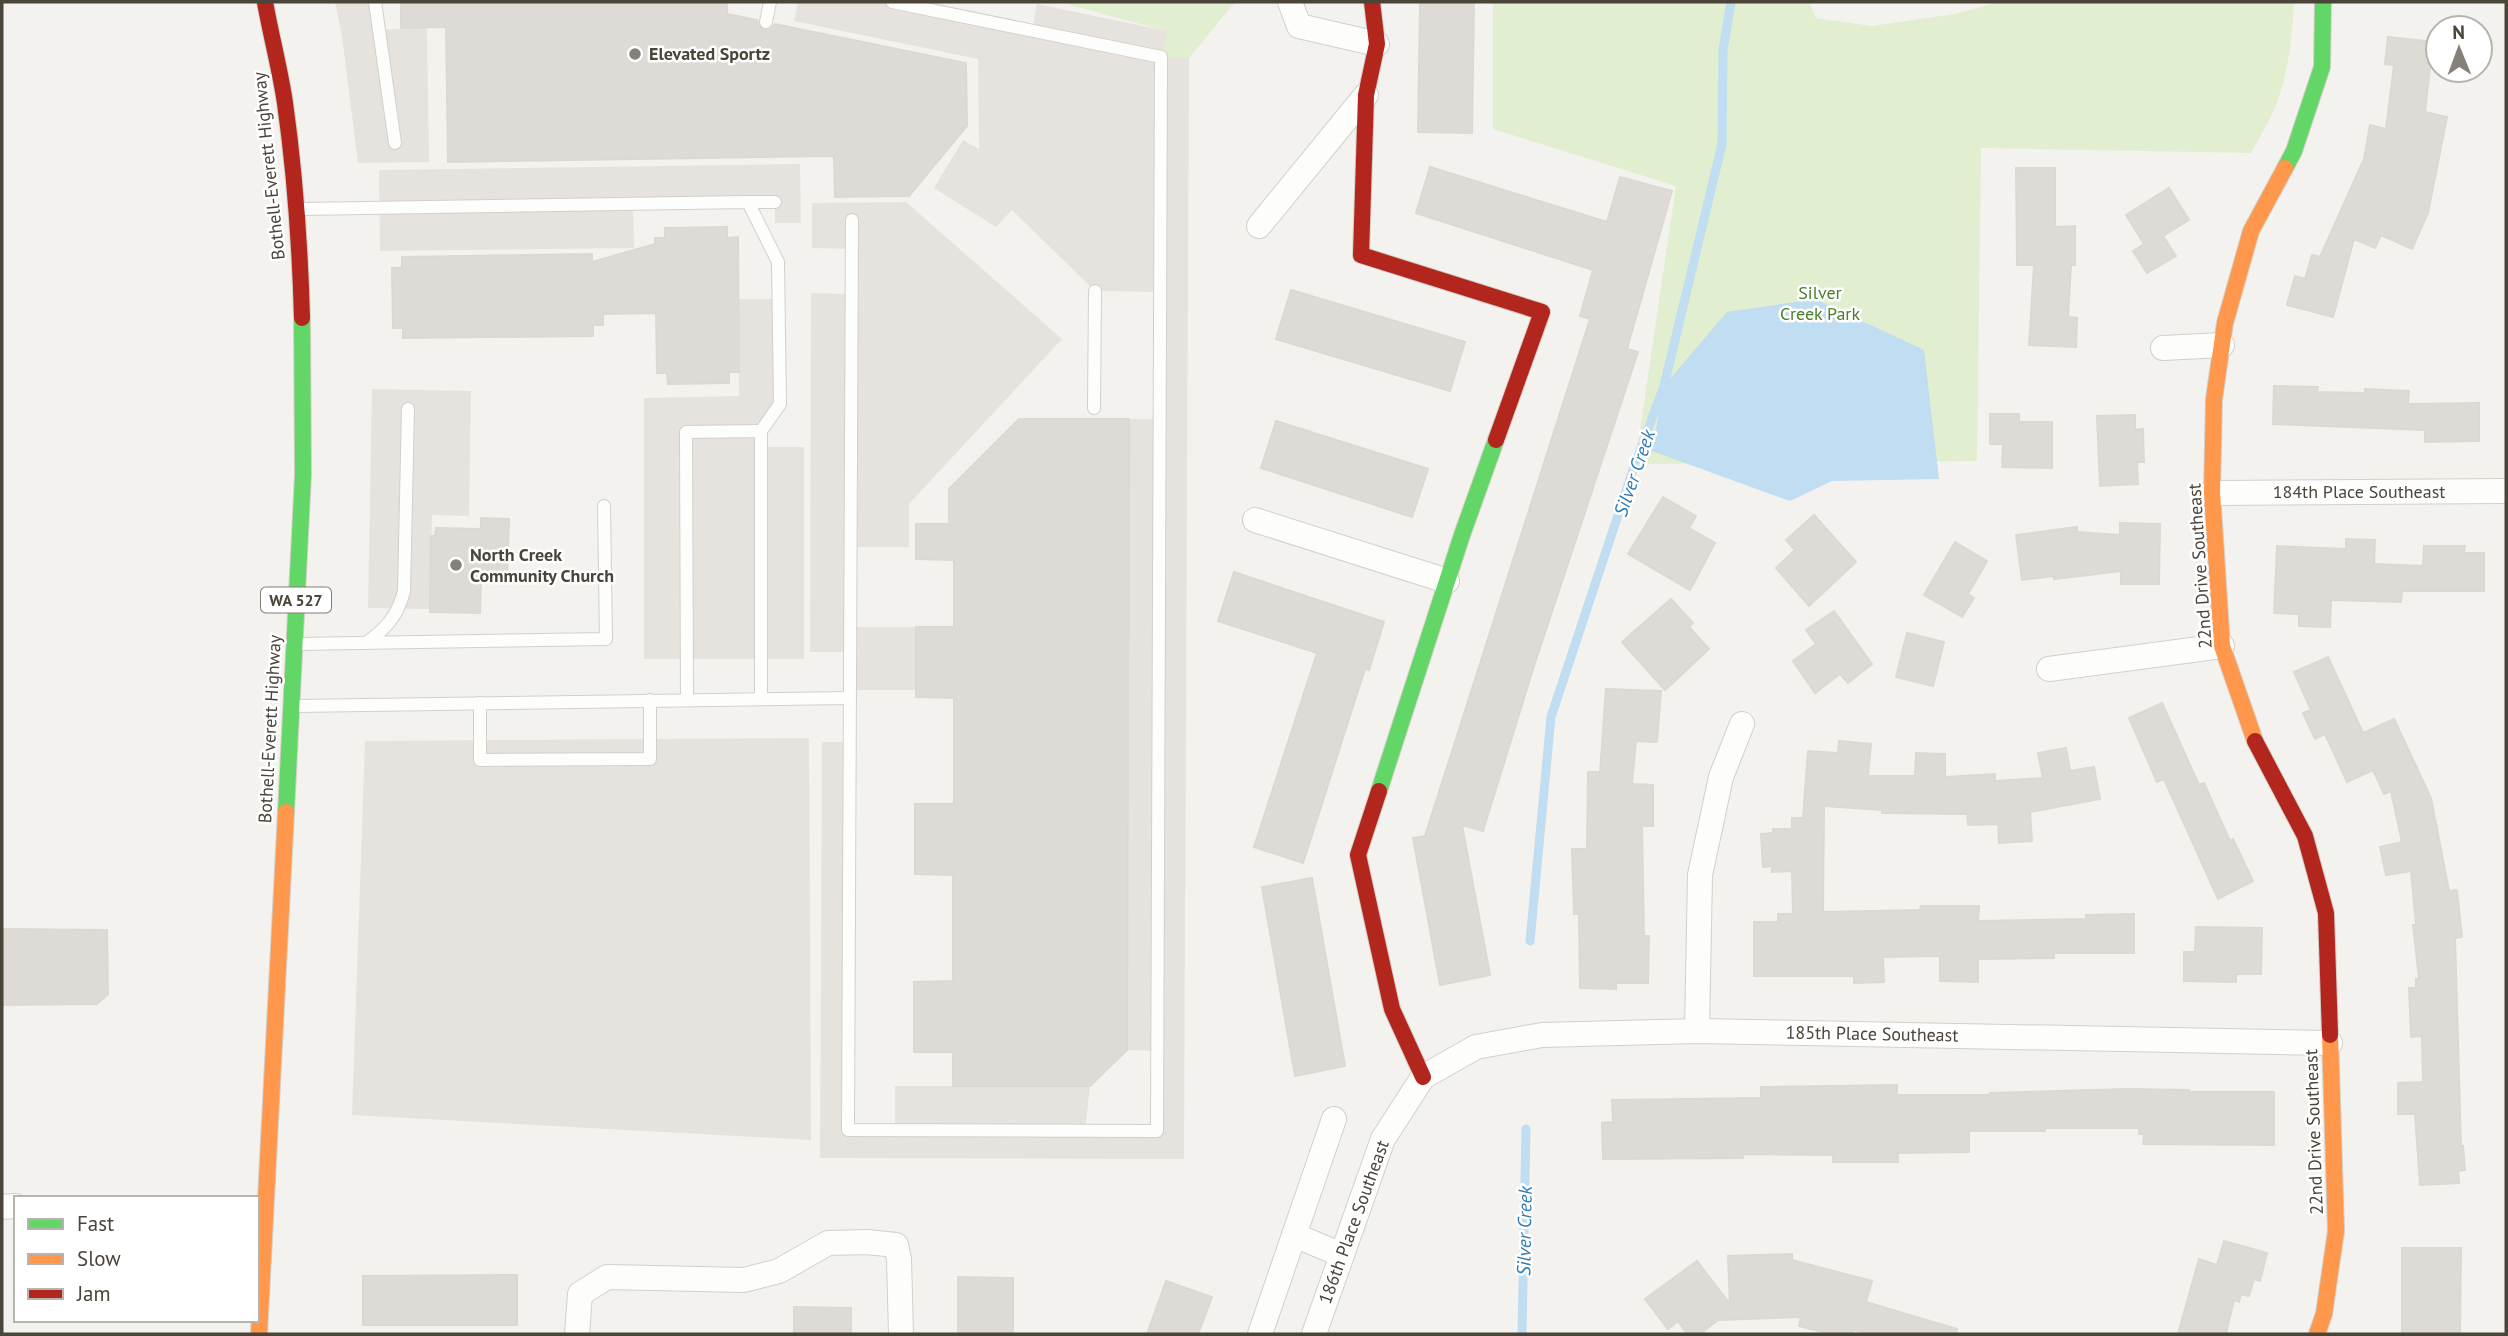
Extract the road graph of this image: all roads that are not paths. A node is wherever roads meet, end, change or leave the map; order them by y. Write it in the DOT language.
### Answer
graph roads {
  1 [pos="264,2"];
  2 [pos="375,2"];
  3 [pos="770,2"];
  4 [pos="892,2"];
  5 [pos="1290,2"];
  6 [pos="1372,2"];
  7 [pos="2323,2"];
  8 [pos="766,22"];
  9 [pos="1377,44"];
  10 [pos="1366,95"];
  11 [pos="395,143"];
  12 [pos="748,202"];
  13 [pos="775,202"];
  14 [pos="297,209"];
  15 [pos="852,220"];
  16 [pos="1258,226"];
  17 [pos="1095,291"];
  18 [pos="2222,345"];
  19 [pos="2162,348"];
  20 [pos="1094,408"];
  21 [pos="408,409"];
  22 [pos="761,431"];
  23 [pos="2506,491"];
  24 [pos="2212,493"];
  25 [pos="604,506"];
  26 [pos="1255,520"];
  27 [pos="1447,581"];
  28 [pos="366,643"];
  29 [pos="294,644"];
  30 [pos="2222,646"];
  31 [pos="2049,669"];
  32 [pos="849,698"];
  33 [pos="761,699"];
  34 [pos="687,700"];
  35 [pos="650,701"];
  36 [pos="480,703"];
  37 [pos="291,706"];
  38 [pos="1742,724"];
  39 [pos="1697,1031"];
  40 [pos="2330,1043"];
  41 [pos="1423,1077"];
  42 [pos="1334,1119"];
  43 [pos="261,1201"];
  44 [pos="1294,1235"];
  45 [pos="1342,1255"];
  46 [pos="259,1334"];
  47 [pos="576,1334"];
  48 [pos="901,1334"];
  49 [pos="1260,1334"];
  50 [pos="1314,1334"];
  51 [pos="2316,1334"];
  1 -- 14 [label="street, Bothell-Everett Highway / WA 527"];
  2 -- 11 [label="lane"];
  3 -- 8 [label="lane"];
  4 -- 32 [label="lane"];
  5 -- 9 [label="street"];
  6 -- 9 [label="street"];
  7 -- 18 [label="street, 22nd Drive Southeast"];
  9 -- 10 [label="street"];
  10 -- 16 [label="street"];
  10 -- 27 [label="street"];
  12 -- 13 [label="lane"];
  12 -- 14 [label="lane"];
  12 -- 22 [label="lane"];
  14 -- 29 [label="street, Bothell-Everett Highway / WA 527"];
  15 -- 32 [label="lane"];
  17 -- 20 [label="lane"];
  18 -- 19 [label="street"];
  18 -- 24 [label="street, 22nd Drive Southeast"];
  21 -- 28 [label="lane"];
  22 -- 33 [label="lane"];
  22 -- 34 [label="lane"];
  23 -- 24 [label="street, 184th Place Southeast"];
  24 -- 30 [label="street, 22nd Drive Southeast"];
  25 -- 28 [label="lane"];
  26 -- 27 [label="street"];
  27 -- 41 [label="street"];
  28 -- 29 [label="lane"];
  29 -- 37 [label="street, Bothell-Everett Highway / WA 527"];
  30 -- 31 [label="street"];
  30 -- 40 [label="street, 22nd Drive Southeast"];
  32 -- 33 [label="lane"];
  33 -- 34 [label="lane"];
  34 -- 35 [label="lane"];
  35 -- 36 [label="lane"];
  35 -- 36 [label="lane"];
  36 -- 37 [label="lane"];
  37 -- 43 [label="street, Bothell-Everett Highway / WA 527"];
  38 -- 39 [label="street"];
  39 -- 40 [label="street, 185th Place Southeast"];
  39 -- 41 [label="street, 185th Place Southeast"];
  40 -- 51 [label="street, 22nd Drive Southeast"];
  41 -- 45 [label="street, 186th Place Southeast"];
  42 -- 44 [label="street"];
  43 -- 46 [label="street, Bothell-Everett Highway / WA 527"];
  44 -- 45 [label="street"];
  44 -- 49 [label="street"];
  45 -- 50 [label="street, 186th Place Southeast"];
  47 -- 48 [label="street"];
}
